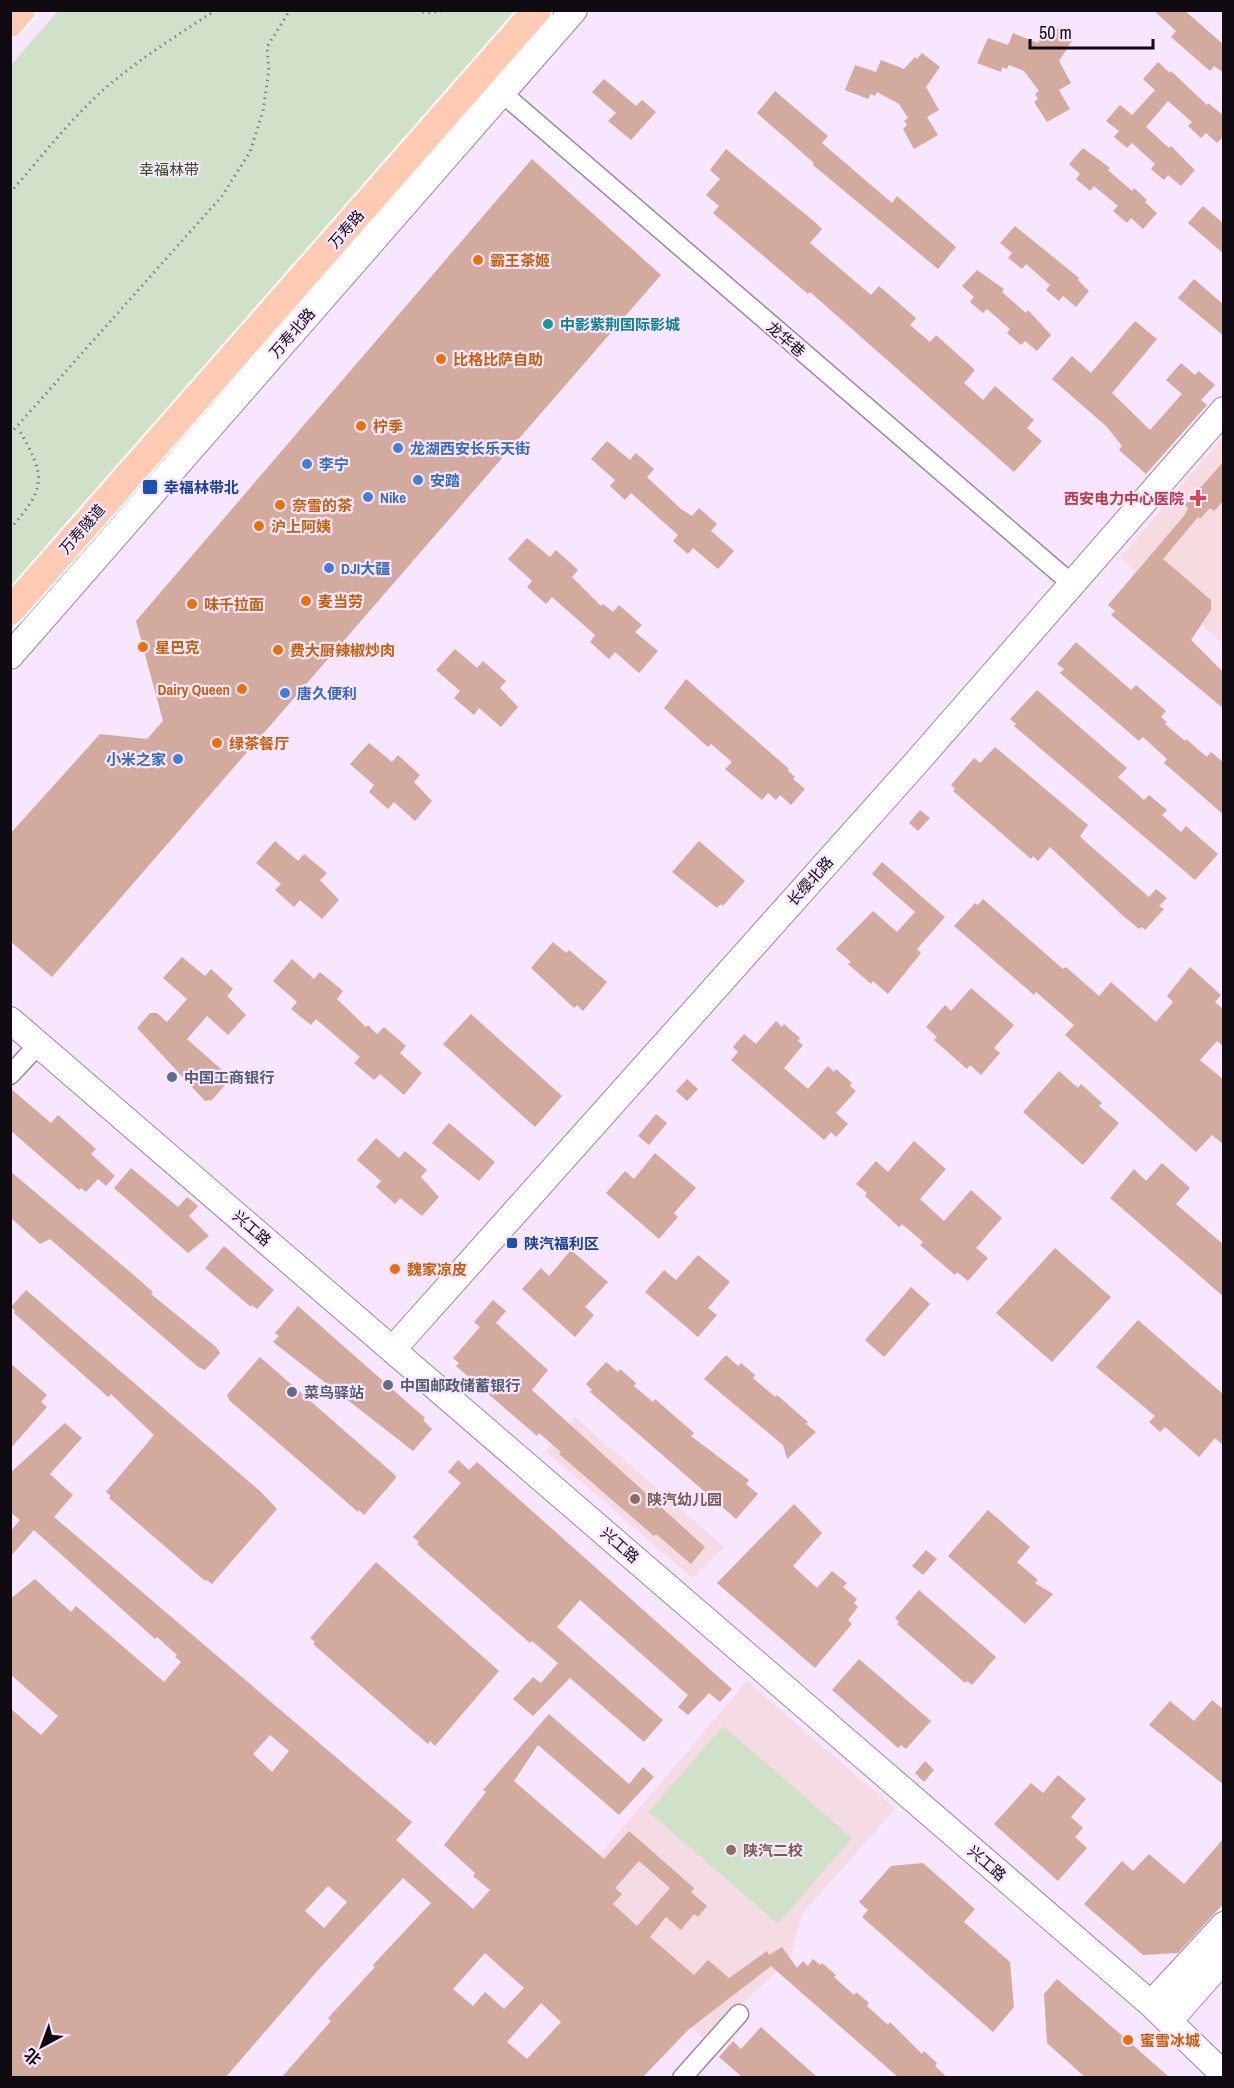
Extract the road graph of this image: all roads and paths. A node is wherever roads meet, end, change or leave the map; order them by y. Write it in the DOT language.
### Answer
graph roads {
  1 [pos="21,10"];
  2 [pos="216,10"];
  3 [pos="290,10"];
  4 [pos="417,10"];
  5 [pos="447,10"];
  6 [pos="537,10"];
  7 [pos="574,10"];
  8 [pos="10,23"];
  9 [pos="502,93"];
  10 [pos="421,144"];
  11 [pos="10,193"];
  12 [pos="383,229"];
  13 [pos="1224,410"];
  14 [pos="17,428"];
  15 [pos="10,434"];
  16 [pos="154,448"];
  17 [pos="10,529"];
  18 [pos="1072,584"];
  19 [pos="10,611"];
  20 [pos="10,656"];
  21 [pos="10,1020"];
  22 [pos="38,1045"];
  23 [pos="10,1075"];
  24 [pos="393,1349"];
  25 [pos="1224,1924"];
  26 [pos="1224,1959"];
  27 [pos="1160,2012"];
  28 [pos="739,2014"];
  29 [pos="1224,2075"];
  30 [pos="682,2078"];
  1 -- 8 [label="main road"];
  2 -- 11 [label="path"];
  3 -- 14 [label="path"];
  4 -- 5 [label="path"];
  6 -- 10 [label="main road, 万寿路"];
  7 -- 9 [label="street, 万寿北路"];
  9 -- 12 [label="street, 万寿北路"];
  9 -- 18 [label="street, 龙华巷"];
  10 -- 12 [label="street"];
  10 -- 16 [label="main road, 万寿路"];
  12 -- 20 [label="street, 万寿北路"];
  13 -- 18 [label="street, 长缨北路"];
  14 -- 15 [label="path"];
  14 -- 17 [label="path"];
  16 -- 19 [label="main road, 万寿隧道"];
  18 -- 24 [label="street, 长缨北路"];
  21 -- 22 [label="street, 兴工路"];
  22 -- 23 [label="street"];
  22 -- 24 [label="street, 兴工路"];
  24 -- 27 [label="street, 兴工路"];
  25 -- 27 [label="street"];
  26 -- 27 [label="street"];
  27 -- 29 [label="street, 兴工路"];
  28 -- 30 [label="street"];
}
